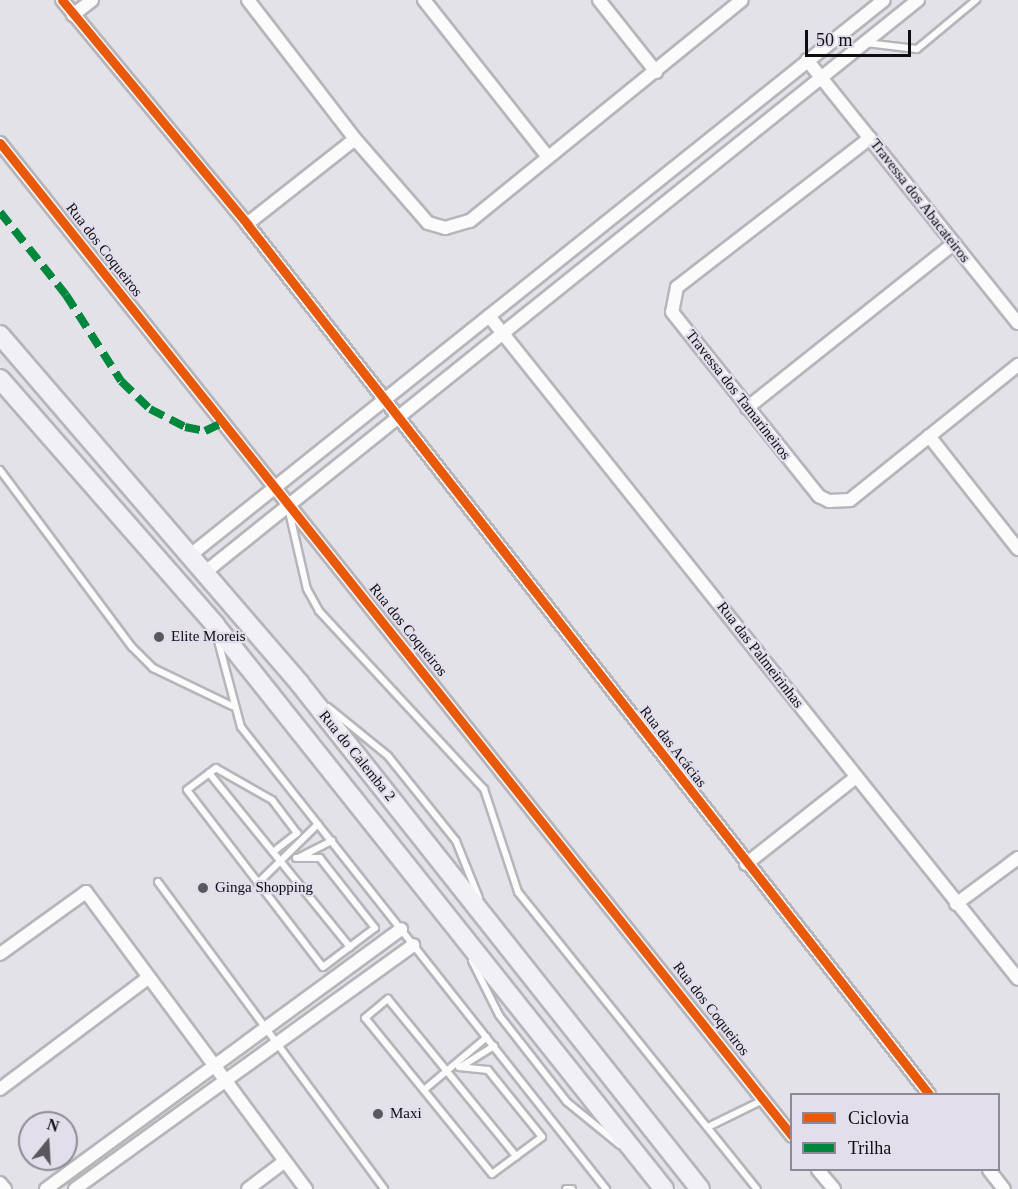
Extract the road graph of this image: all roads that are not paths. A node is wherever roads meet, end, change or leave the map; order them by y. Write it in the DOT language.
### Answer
graph roads {
  1 [pos="62,0"];
  2 [pos="92,0"];
  3 [pos="248,0"];
  4 [pos="424,0"];
  5 [pos="599,0"];
  6 [pos="742,0"];
  7 [pos="884,0"];
  8 [pos="918,0"];
  9 [pos="976,0"];
  10 [pos="73,15"];
  11 [pos="866,43"];
  12 [pos="807,60"];
  13 [pos="656,72"];
  14 [pos="823,78"];
  15 [pos="870,138"];
  16 [pos="355,139"];
  17 [pos="0,143"];
  18 [pos="548,157"];
  19 [pos="247,224"];
  20 [pos="953,244"];
  21 [pos="489,316"];
  22 [pos="1018,323"];
  23 [pos="503,332"];
  24 [pos="0,335"];
  25 [pos="1018,365"];
  26 [pos="0,380"];
  27 [pos="382,400"];
  28 [pos="747,408"];
  29 [pos="395,417"];
  30 [pos="929,436"];
  31 [pos="0,470"];
  32 [pos="274,487"];
  33 [pos="288,505"];
  34 [pos="1018,549"];
  35 [pos="188,557"];
  36 [pos="203,574"];
  37 [pos="215,625"];
  38 [pos="232,706"];
  39 [pos="209,773"];
  40 [pos="855,778"];
  41 [pos="318,824"];
  42 [pos="332,841"];
  43 [pos="273,852"];
  44 [pos="296,858"];
  45 [pos="1018,858"];
  46 [pos="283,864"];
  47 [pos="746,864"];
  48 [pos="158,882"];
  49 [pos="258,883"];
  50 [pos="956,904"];
  51 [pos="401,928"];
  52 [pos="413,945"];
  53 [pos="350,947"];
  54 [pos="0,954"];
  55 [pos="148,978"];
  56 [pos="1018,979"];
  57 [pos="267,1029"];
  58 [pos="487,1037"];
  59 [pos="277,1044"];
  60 [pos="494,1046"];
  61 [pos="459,1067"];
  62 [pos="213,1068"];
  63 [pos="447,1072"];
  64 [pos="224,1082"];
  65 [pos="0,1089"];
  66 [pos="424,1090"];
  67 [pos="927,1093"];
  68 [pos="763,1100"];
  69 [pos="708,1127"];
  70 [pos="790,1134"];
  71 [pos="516,1156"];
  72 [pos="285,1161"];
  73 [pos="819,1171"];
  74 [pos="990,1171"];
  75 [pos="0,1183"];
  76 [pos="4,1189"];
  77 [pos="46,1189"];
  78 [pos="75,1189"];
  79 [pos="248,1189"];
  80 [pos="306,1189"];
  81 [pos="384,1189"];
  82 [pos="566,1189"];
  83 [pos="572,1189"];
  84 [pos="606,1189"];
  85 [pos="664,1189"];
  86 [pos="700,1189"];
  87 [pos="757,1189"];
  88 [pos="834,1189"];
  89 [pos="1004,1189"];
  1 -- 10 [label="street, Rua das Acácias"];
  2 -- 10 [label="street"];
  3 -- 16 [label="street"];
  4 -- 18 [label="street"];
  5 -- 13 [label="street"];
  6 -- 13 [label="street"];
  7 -- 12 [label="street"];
  8 -- 11 [label="street"];
  9 -- 11 [label="lane"];
  10 -- 19 [label="street, Rua das Acácias"];
  11 -- 14 [label="street"];
  12 -- 14 [label="street, Travessa dos Abacateiros"];
  12 -- 21 [label="street"];
  13 -- 18 [label="street"];
  14 -- 15 [label="street, Travessa dos Abacateiros"];
  14 -- 23 [label="street"];
  15 -- 20 [label="street, Travessa dos Abacateiros"];
  15 -- 28 [label="street, Travessa dos Tamarineiros"];
  16 -- 18 [label="street"];
  16 -- 19 [label="street"];
  17 -- 32 [label="street, Rua dos Coqueiros"];
  19 -- 27 [label="street, Rua das Acácias"];
  20 -- 22 [label="street, Travessa dos Abacateiros"];
  20 -- 28 [label="street"];
  21 -- 23 [label="street, Rua das Palmeirinhas"];
  21 -- 27 [label="street"];
  23 -- 29 [label="street"];
  23 -- 40 [label="street, Rua das Palmeirinhas"];
  24 -- 35 [label="main road, Rua do Calemba 2"];
  25 -- 30 [label="street, Travessa dos Tamarineiros"];
  26 -- 37 [label="main road, Rua do Calemba 2"];
  27 -- 29 [label="street, Rua das Acácias"];
  27 -- 32 [label="street"];
  28 -- 30 [label="street, Travessa dos Tamarineiros"];
  29 -- 33 [label="street"];
  29 -- 47 [label="street, Rua das Acácias"];
  30 -- 34 [label="street"];
  31 -- 38 [label="lane"];
  32 -- 33 [label="street, Rua dos Coqueiros"];
  32 -- 35 [label="street"];
  33 -- 36 [label="street"];
  33 -- 68 [label="street, Rua dos Coqueiros"];
  33 -- 69 [label="lane"];
  35 -- 36 [label="main road, Rua do Calemba 2"];
  36 -- 86 [label="main road, Rua do Calemba 2"];
  37 -- 38 [label="lane"];
  37 -- 85 [label="main road, Rua do Calemba 2"];
  38 -- 41 [label="lane"];
  39 -- 43 [label="lane"];
  39 -- 43 [label="lane"];
  39 -- 49 [label="lane"];
  40 -- 47 [label="street"];
  40 -- 50 [label="street, Rua das Palmeirinhas"];
  41 -- 42 [label="lane"];
  41 -- 46 [label="lane"];
  42 -- 44 [label="lane"];
  42 -- 51 [label="lane"];
  43 -- 46 [label="lane"];
  44 -- 46 [label="lane"];
  44 -- 53 [label="lane"];
  45 -- 50 [label="street"];
  46 -- 49 [label="lane"];
  46 -- 53 [label="lane"];
  47 -- 67 [label="street, Rua das Acácias"];
  48 -- 57 [label="lane"];
  49 -- 53 [label="lane"];
  50 -- 56 [label="street, Rua das Palmeirinhas"];
  51 -- 52 [label="lane"];
  51 -- 57 [label="street"];
  52 -- 58 [label="lane"];
  52 -- 59 [label="street"];
  54 -- 55 [label="street"];
  55 -- 62 [label="street"];
  55 -- 65 [label="street"];
  57 -- 59 [label="lane"];
  57 -- 62 [label="street"];
  58 -- 60 [label="lane"];
  58 -- 63 [label="lane"];
  59 -- 64 [label="street"];
  59 -- 81 [label="lane"];
  60 -- 61 [label="lane"];
  60 -- 84 [label="lane"];
  61 -- 63 [label="lane"];
  61 -- 71 [label="lane"];
  62 -- 64 [label="street"];
  62 -- 77 [label="street"];
  63 -- 66 [label="lane"];
  63 -- 66 [label="lane"];
  63 -- 71 [label="lane"];
  64 -- 72 [label="street"];
  64 -- 78 [label="street"];
  66 -- 71 [label="lane"];
  68 -- 69 [label="lane"];
  68 -- 70 [label="street, Rua dos Coqueiros"];
  69 -- 87 [label="lane"];
  72 -- 79 [label="street"];
  72 -- 80 [label="street"];
  73 -- 88 [label="street"];
  74 -- 89 [label="street"];
  75 -- 76 [label="street"];
  82 -- 83 [label="lane"];
}
